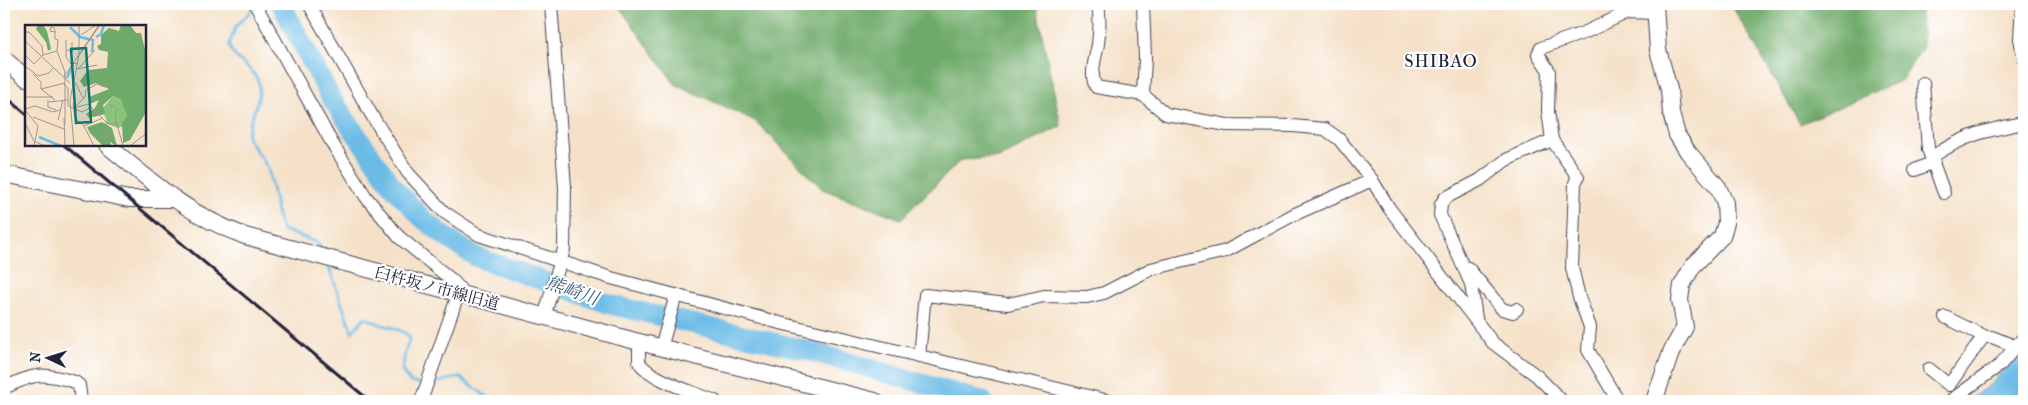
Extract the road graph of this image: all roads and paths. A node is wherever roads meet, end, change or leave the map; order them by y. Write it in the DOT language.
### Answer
graph roads {
  1 [pos="255,4"];
  2 [pos="309,4"];
  3 [pos="551,4"];
  4 [pos="1098,4"];
  5 [pos="1143,4"];
  6 [pos="1617,4"];
  7 [pos="2022,4"];
  8 [pos="1655,8"];
  9 [pos="1628,12"];
  10 [pos="4,59"];
  11 [pos="2024,59"];
  12 [pos="25,77"];
  13 [pos="1923,83"];
  14 [pos="1143,94"];
  15 [pos="2024,123"];
  16 [pos="1552,140"];
  17 [pos="108,146"];
  18 [pos="1933,160"];
  19 [pos="1915,170"];
  20 [pos="4,174"];
  21 [pos="1372,180"];
  22 [pos="1944,193"];
  23 [pos="171,199"];
  24 [pos="561,261"];
  25 [pos="1461,261"];
  26 [pos="459,294"];
  27 [pos="675,297"];
  28 [pos="1517,309"];
  29 [pos="545,312"];
  30 [pos="1945,317"];
  31 [pos="1476,318"];
  32 [pos="1984,336"];
  33 [pos="639,342"];
  34 [pos="2020,342"];
  35 [pos="662,343"];
  36 [pos="919,356"];
  37 [pos="1929,369"];
  38 [pos="4,388"];
  39 [pos="423,396"];
  40 [pos="81,401"];
  41 [pos="715,401"];
  42 [pos="875,401"];
  43 [pos="1109,401"];
  44 [pos="1562,401"];
  45 [pos="1618,401"];
  46 [pos="1654,401"];
  47 [pos="1950,401"];
  1 -- 26 [label="street"];
  2 -- 24 [label="street"];
  3 -- 24 [label="street"];
  4 -- 14 [label="street"];
  5 -- 14 [label="street"];
  6 -- 9 [label="street"];
  7 -- 11 [label="street"];
  8 -- 9 [label="street"];
  8 -- 46 [label="street"];
  9 -- 16 [label="street"];
  10 -- 12 [label="street"];
  13 -- 18 [label="street"];
  14 -- 21 [label="street"];
  15 -- 18 [label="street"];
  16 -- 25 [label="street"];
  16 -- 45 [label="street"];
  17 -- 23 [label="street"];
  18 -- 19 [label="street"];
  18 -- 22 [label="street"];
  20 -- 23 [label="street, 臼杵坂ノ市線旧道"];
  21 -- 31 [label="street"];
  21 -- 36 [label="street"];
  23 -- 26 [label="street, 臼杵坂ノ市線旧道"];
  24 -- 27 [label="street"];
  24 -- 29 [label="street"];
  25 -- 28 [label="street"];
  25 -- 31 [label="street"];
  26 -- 29 [label="street, 臼杵坂ノ市線旧道"];
  26 -- 39 [label="street"];
  27 -- 35 [label="street"];
  27 -- 36 [label="street"];
  29 -- 33 [label="street, 臼杵坂ノ市線旧道"];
  30 -- 32 [label="street"];
  31 -- 44 [label="street"];
  32 -- 34 [label="street"];
  32 -- 37 [label="street"];
  33 -- 35 [label="street, 臼杵坂ノ市線旧道"];
  33 -- 41 [label="street"];
  34 -- 47 [label="street"];
  35 -- 42 [label="street, 臼杵坂ノ市線旧道"];
  36 -- 43 [label="street"];
  38 -- 40 [label="street"];
}
